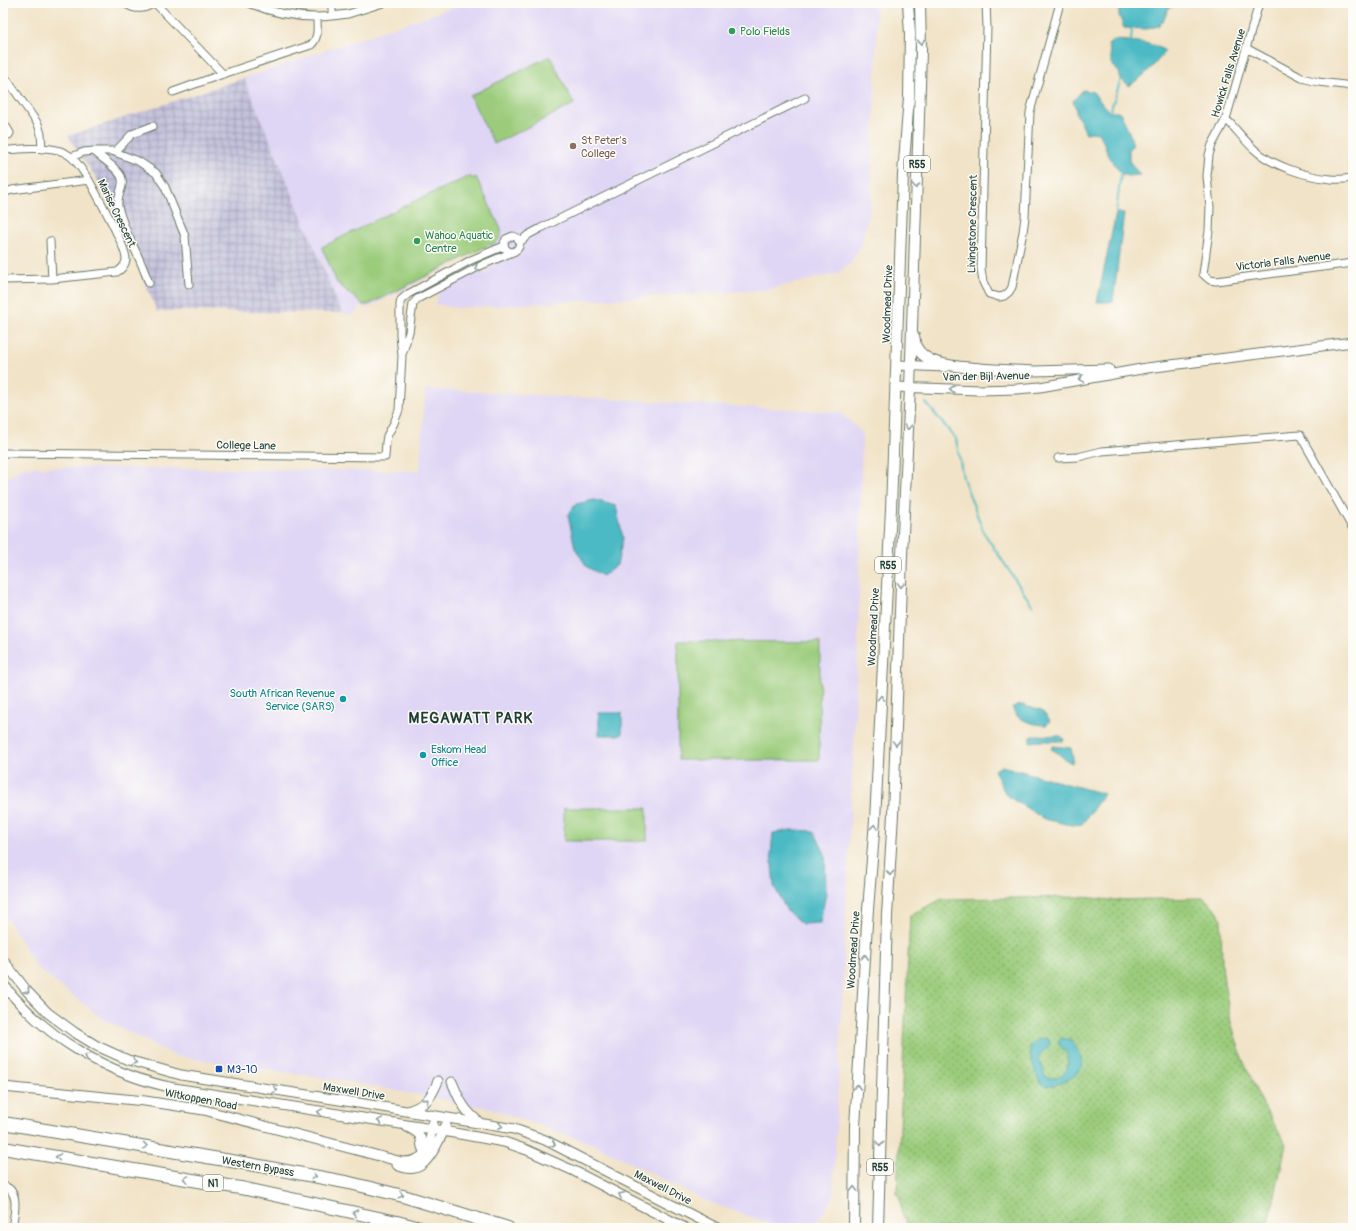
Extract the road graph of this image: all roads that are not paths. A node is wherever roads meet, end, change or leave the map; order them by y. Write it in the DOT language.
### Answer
graph roads {
  1 [pos="126,3"];
  2 [pos="154,3"];
  3 [pos="249,3"];
  4 [pos="332,3"];
  5 [pos="383,3"];
  6 [pos="908,3"];
  7 [pos="920,3"];
  8 [pos="986,3"];
  9 [pos="1060,3"];
  10 [pos="1259,3"];
  11 [pos="332,16"];
  12 [pos="317,17"];
  13 [pos="1246,48"];
  14 [pos="3,74"];
  15 [pos="223,74"];
  16 [pos="1353,86"];
  17 [pos="173,92"];
  18 [pos="805,98"];
  19 [pos="1226,119"];
  20 [pos="3,122"];
  21 [pos="153,126"];
  22 [pos="3,135"];
  23 [pos="42,149"];
  24 [pos="3,150"];
  25 [pos="94,151"];
  26 [pos="115,152"];
  27 [pos="70,157"];
  28 [pos="1353,178"];
  29 [pos="89,180"];
  30 [pos="3,193"];
  31 [pos="50,240"];
  32 [pos="520,242"];
  33 [pos="504,246"];
  34 [pos="512,252"];
  35 [pos="1353,263"];
  36 [pos="52,279"];
  37 [pos="3,280"];
  38 [pos="1216,281"];
  39 [pos="149,283"];
  40 [pos="189,284"];
  41 [pos="912,325"];
  42 [pos="1353,342"];
  43 [pos="402,356"];
  44 [pos="897,365"];
  45 [pos="911,366"];
  46 [pos="983,368"];
  47 [pos="1147,368"];
  48 [pos="896,388"];
  49 [pos="910,388"];
  50 [pos="3,453"];
  51 [pos="1058,458"];
  52 [pos="1353,529"];
  53 [pos="3,960"];
  54 [pos="3,984"];
  55 [pos="438,1081"];
  56 [pos="452,1082"];
  57 [pos="249,1086"];
  58 [pos="3,1087"];
  59 [pos="246,1100"];
  60 [pos="406,1112"];
  61 [pos="435,1116"];
  62 [pos="448,1118"];
  63 [pos="3,1123"];
  64 [pos="402,1124"];
  65 [pos="480,1124"];
  66 [pos="432,1129"];
  67 [pos="444,1131"];
  68 [pos="3,1148"];
  69 [pos="425,1153"];
  70 [pos="390,1160"];
  71 [pos="5,1187"];
  72 [pos="12,1228"];
  73 [pos="420,1228"];
  74 [pos="508,1228"];
  75 [pos="685,1228"];
  76 [pos="717,1228"];
  77 [pos="854,1228"];
  78 [pos="878,1228"];
  1 -- 2 [label="street"];
  2 -- 15 [label="street"];
  3 -- 12 [label="street"];
  4 -- 11 [label="street"];
  5 -- 11 [label="street"];
  6 -- 44 [label="main road, Woodmead Drive / R55"];
  7 -- 41 [label="main road, R55, one-way"];
  8 -- 9 [label="street, Livingstone Crescent"];
  10 -- 13 [label="street, Howick Falls Avenue"];
  11 -- 12 [label="street"];
  12 -- 15 [label="street"];
  13 -- 16 [label="street"];
  13 -- 19 [label="street, Howick Falls Avenue"];
  14 -- 23 [label="street"];
  15 -- 17 [label="street"];
  18 -- 32 [label="street"];
  19 -- 28 [label="street"];
  19 -- 38 [label="street, Howick Falls Avenue"];
  20 -- 22 [label="street"];
  21 -- 26 [label="street"];
  23 -- 24 [label="street"];
  23 -- 27 [label="street"];
  25 -- 26 [label="street"];
  25 -- 27 [label="street"];
  25 -- 39 [label="street"];
  26 -- 40 [label="street"];
  27 -- 29 [label="street"];
  29 -- 30 [label="street, Marise Crescent"];
  29 -- 36 [label="street, Marise Crescent"];
  31 -- 36 [label="street"];
  32 -- 33 [label="street"];
  32 -- 34 [label="street"];
  33 -- 34 [label="street"];
  33 -- 43 [label="street, College Lane"];
  34 -- 43 [label="street, College Lane, one-way"];
  35 -- 38 [label="street, Victoria Falls Avenue"];
  36 -- 37 [label="street, Marise Crescent"];
  41 -- 45 [label="main road, R55"];
  41 -- 46 [label="main road"];
  42 -- 47 [label="main road, Van der Bijl Avenue"];
  43 -- 50 [label="street, College Lane"];
  44 -- 45 [label="main road, Van der Bijl Avenue"];
  44 -- 48 [label="main road, Woodmead Drive / R55"];
  45 -- 46 [label="main road, Van der Bijl Avenue"];
  45 -- 49 [label="main road, R55"];
  46 -- 47 [label="main road, Van der Bijl Avenue"];
  47 -- 49 [label="main road, Van der Bijl Avenue, one-way"];
  48 -- 49 [label="main road, Van der Bijl Avenue"];
  77 -- 48 [label="main road, Woodmead Drive / R55, one-way"];
  49 -- 78 [label="main road, R55, one-way"];
  51 -- 52 [label="street"];
  53 -- 57 [label="main road, Maxwell Drive, one-way"];
  59 -- 54 [label="main road, one-way"];
  60 -- 55 [label="main road, one-way"];
  56 -- 65 [label="main road"];
  57 -- 59 [label="main road"];
  57 -- 60 [label="main road, Maxwell Drive, one-way"];
  58 -- 70 [label="main road, Witkoppen Road"];
  64 -- 59 [label="main road, one-way"];
  60 -- 61 [label="main road, Maxwell Drive"];
  61 -- 62 [label="main road, Maxwell Drive"];
  61 -- 66 [label="main road"];
  62 -- 65 [label="main road, Maxwell Drive"];
  62 -- 67 [label="main road, Witkoppen Road"];
  63 -- 74 [label="highway, Western Bypass / N1, one-way"];
  64 -- 66 [label="main road"];
  64 -- 69 [label="main road"];
  65 -- 76 [label="main road, Maxwell Drive, one-way"];
  66 -- 67 [label="main road"];
  66 -- 69 [label="main road"];
  67 -- 70 [label="main road, Witkoppen Road"];
  75 -- 67 [label="main road, one-way"];
  73 -- 68 [label="highway, N1, one-way"];
  69 -- 70 [label="main road, Witkoppen Road"];
  71 -- 72 [label="street"];
}
